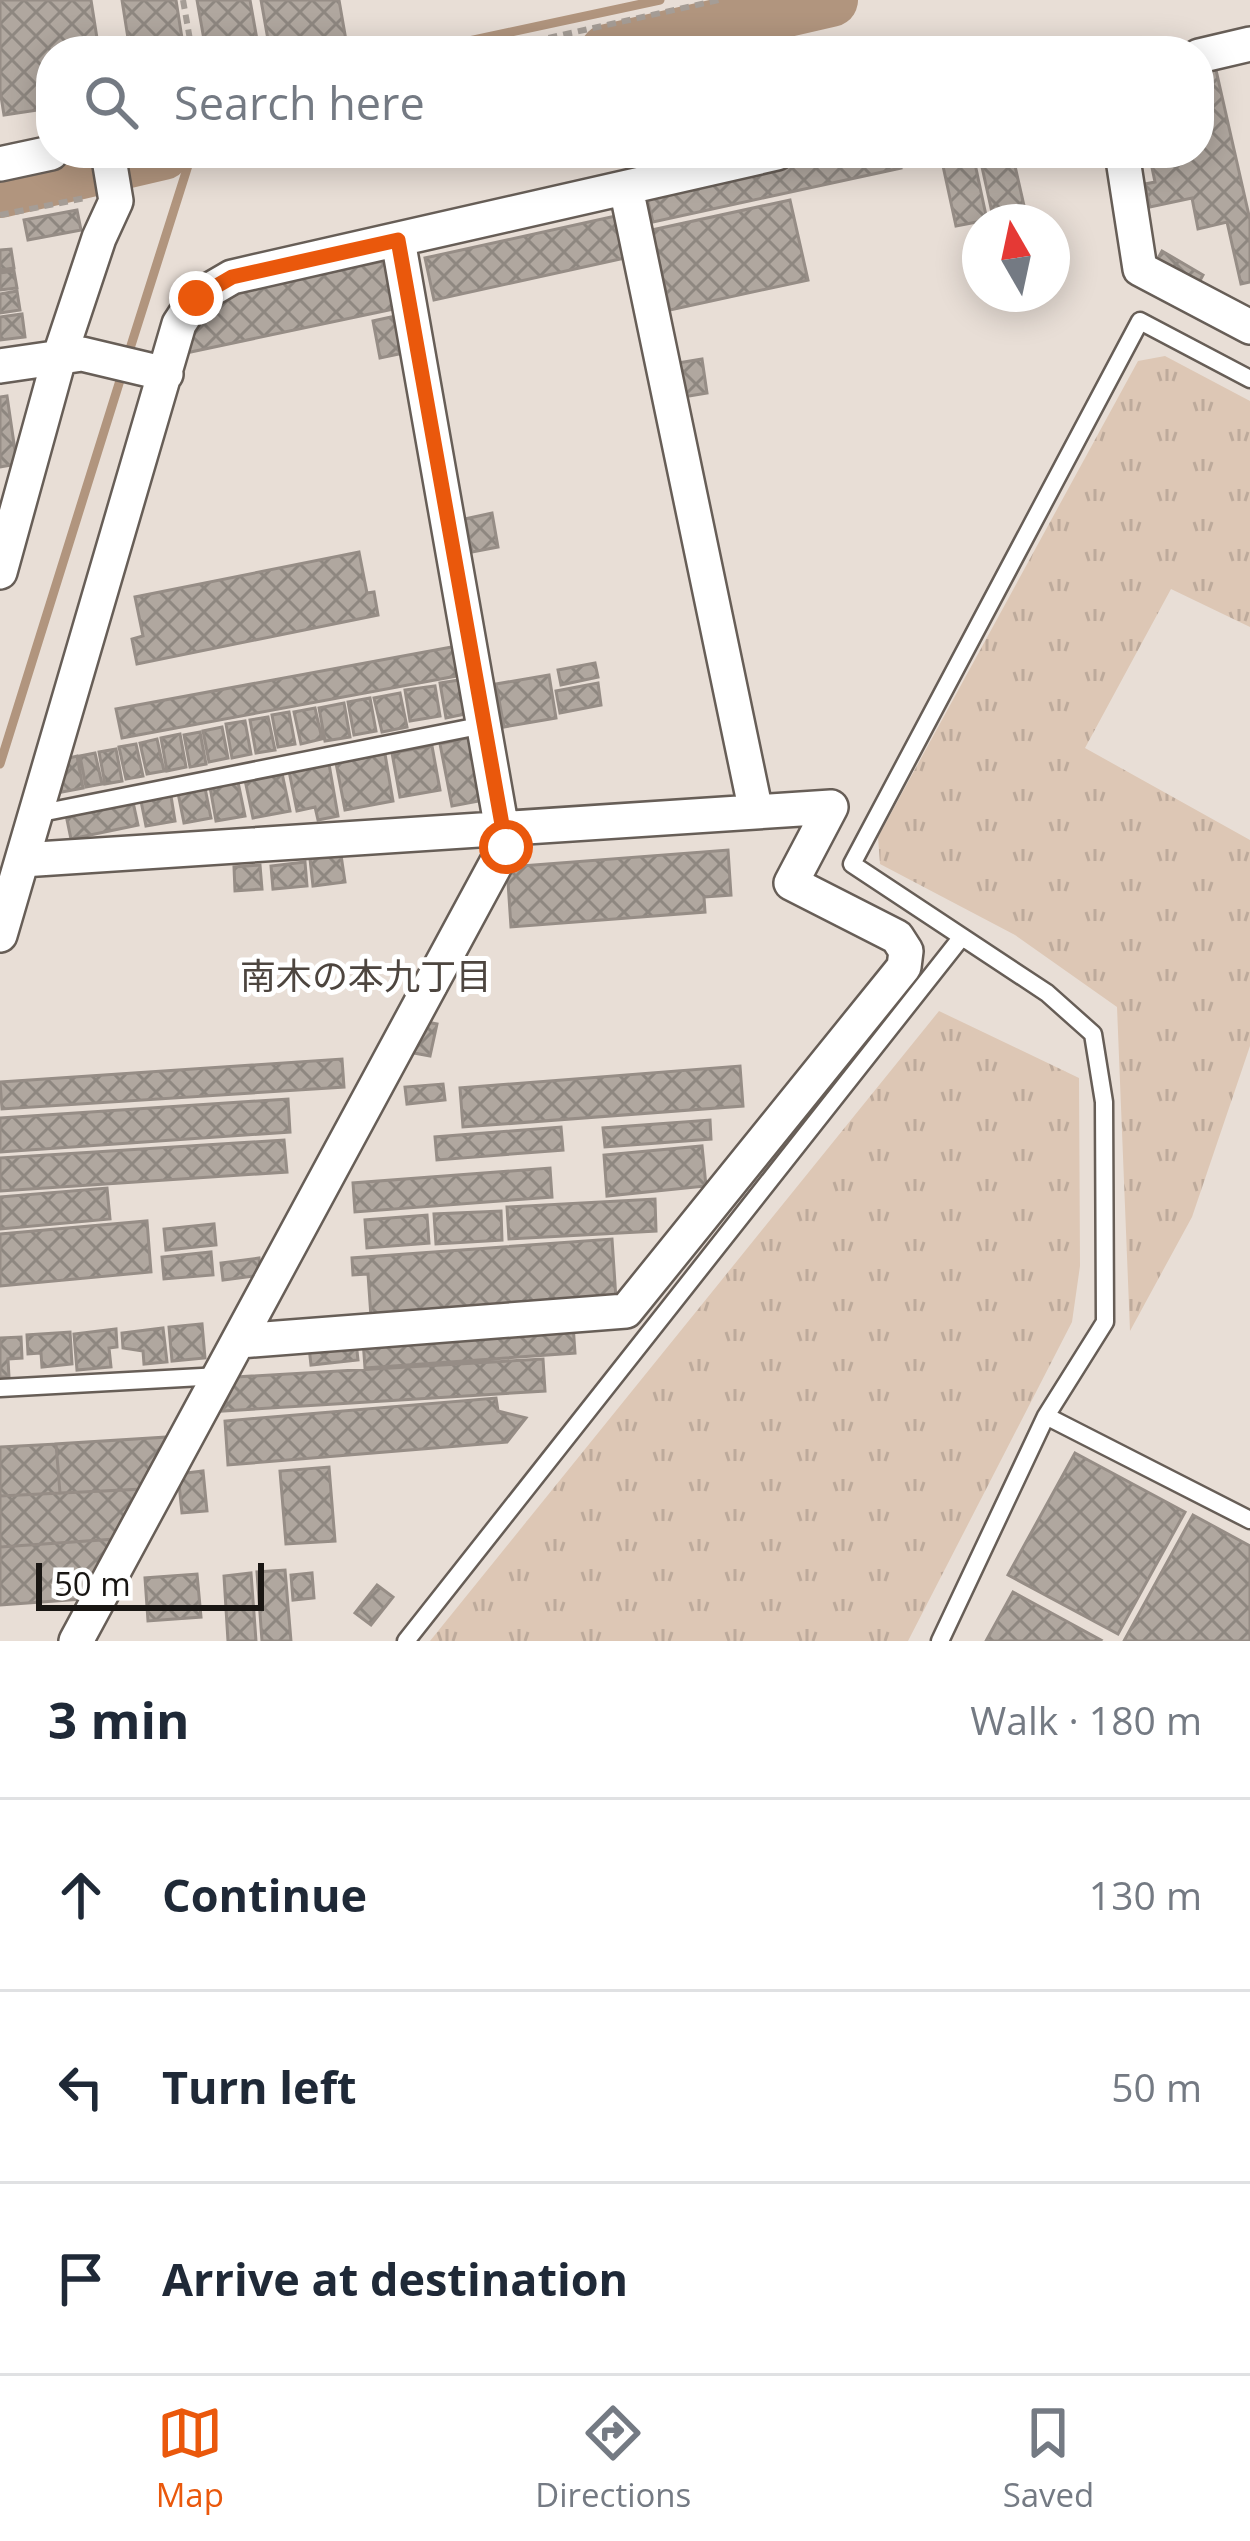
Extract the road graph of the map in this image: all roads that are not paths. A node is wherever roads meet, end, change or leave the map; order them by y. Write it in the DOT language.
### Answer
graph roads {
  1 [pos="1250,44"];
  2 [pos="1214,52"];
  3 [pos="36,156"];
  4 [pos="0,164"];
  5 [pos="110,168"];
  6 [pos="712,168"];
  7 [pos="1124,168"];
  8 [pos="626,188"];
  9 [pos="398,240"];
  10 [pos="1250,327"];
  11 [pos="71,355"];
  12 [pos="0,366"];
  13 [pos="166,374"];
  14 [pos="1250,379"];
  15 [pos="0,572"];
  16 [pos="484,724"];
  17 [pos="756,812"];
  18 [pos="36,814"];
  19 [pos="502,831"];
  20 [pos="22,860"];
  21 [pos="0,935"];
  22 [pos="962,938"];
  23 [pos="240,1341"];
  24 [pos="220,1376"];
  25 [pos="0,1388"];
  26 [pos="1046,1416"];
  27 [pos="1250,1520"];
  28 [pos="76,1641"];
  29 [pos="406,1641"];
  30 [pos="940,1641"];
  1 -- 2 [label="street"];
  3 -- 4 [label="street"];
  5 -- 11 [label="street"];
  6 -- 8 [label="street"];
  7 -- 10 [label="street"];
  8 -- 9 [label="street"];
  8 -- 17 [label="street"];
  9 -- 13 [label="street"];
  9 -- 16 [label="street"];
  11 -- 12 [label="street"];
  11 -- 13 [label="street"];
  11 -- 15 [label="street"];
  13 -- 18 [label="street"];
  14 -- 22 [label="lane"];
  16 -- 18 [label="lane"];
  16 -- 19 [label="street"];
  17 -- 19 [label="street"];
  17 -- 23 [label="street"];
  18 -- 20 [label="street"];
  19 -- 20 [label="street"];
  19 -- 23 [label="street"];
  20 -- 21 [label="street"];
  22 -- 26 [label="lane"];
  22 -- 29 [label="lane"];
  23 -- 24 [label="street"];
  24 -- 25 [label="lane"];
  24 -- 28 [label="street"];
  26 -- 27 [label="lane"];
  26 -- 30 [label="lane"];
}
